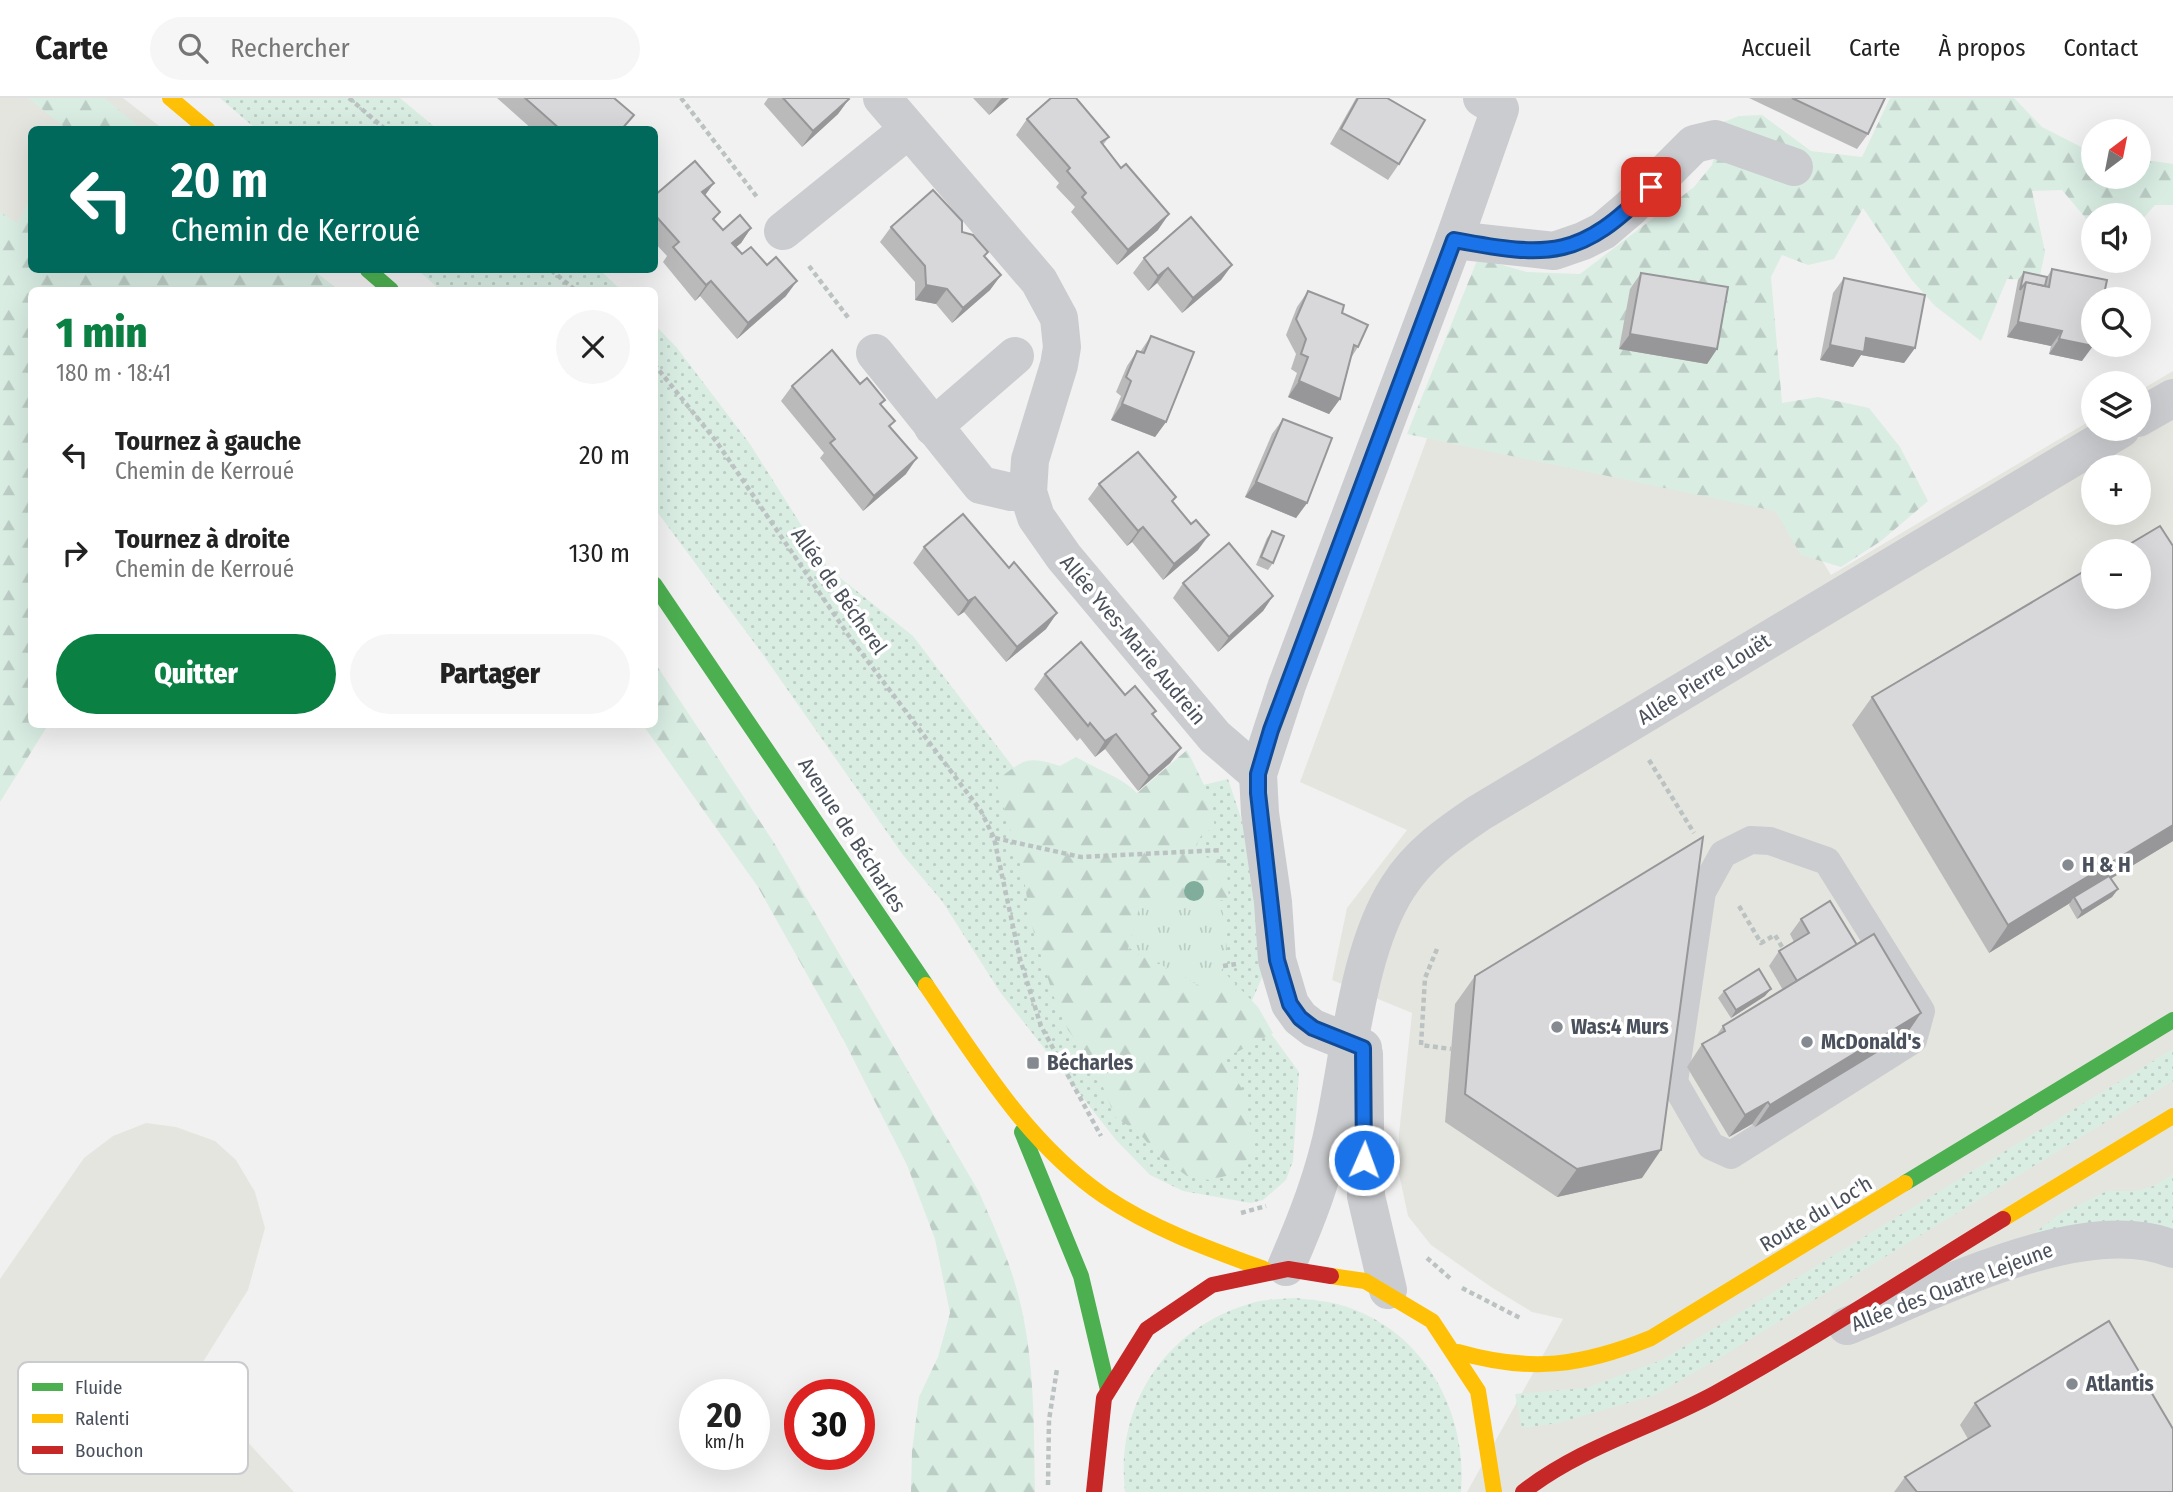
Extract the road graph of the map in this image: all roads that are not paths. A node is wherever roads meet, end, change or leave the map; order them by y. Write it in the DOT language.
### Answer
graph roads {
  1 [pos="170,98"];
  2 [pos="882,98"];
  3 [pos="1495,102"];
  4 [pos="203,126"];
  5 [pos="908,130"];
  6 [pos="1794,167"];
  7 [pos="783,231"];
  8 [pos="1454,240"];
  9 [pos="372,273"];
  10 [pos="388,287"];
  11 [pos="875,353"];
  12 [pos="1015,356"];
  13 [pos="2173,398"];
  14 [pos="2151,411"];
  15 [pos="933,427"];
  16 [pos="2101,441"];
  17 [pos="1028,492"];
  18 [pos="658,590"];
  19 [pos="1258,774"];
  20 [pos="1734,846"];
  21 [pos="2173,1020"];
  22 [pos="1356,1046"];
  23 [pos="1013,1111"];
  24 [pos="2173,1116"];
  25 [pos="2173,1249"];
  26 [pos="1275,1268"];
  27 [pos="1388,1290"];
  28 [pos="1458,1352"];
  29 [pos="1777,1355"];
  30 [pos="1108,1390"];
  31 [pos="1094,1492"];
  32 [pos="1494,1492"];
  33 [pos="1523,1492"];
  1 -- 4 [label="main road"];
  2 -- 5 [label="street, Allée Yves-Marie Audrein"];
  3 -- 8 [label="street"];
  5 -- 7 [label="street"];
  5 -- 17 [label="street, Allée Yves-Marie Audrein"];
  6 -- 8 [label="street"];
  8 -- 19 [label="street"];
  9 -- 10 [label="main road"];
  11 -- 15 [label="street"];
  12 -- 15 [label="street"];
  13 -- 14 [label="street"];
  15 -- 17 [label="street"];
  16 -- 22 [label="street, Allée Pierre Louët"];
  17 -- 19 [label="street, Allée Yves-Marie Audrein"];
  18 -- 23 [label="main road, Avenue de Bécharles"];
  19 -- 22 [label="street"];
  20 -- 20 [label="lane"];
  21 -- 28 [label="main road, Route du Loc'h"];
  22 -- 26 [label="street, Allée Pierre Louët"];
  22 -- 27 [label="street, Allée Pierre Louët"];
  23 -- 26 [label="main road, Avenue de Bécharles"];
  23 -- 30 [label="main road, Avenue de Bécharles"];
  24 -- 29 [label="main road"];
  25 -- 29 [label="street, Allée des Quatre Lejeune"];
  26 -- 27 [label="main road"];
  26 -- 30 [label="main road"];
  27 -- 28 [label="main road"];
  28 -- 32 [label="main road"];
  29 -- 33 [label="main road"];
  30 -- 31 [label="main road"];
}
